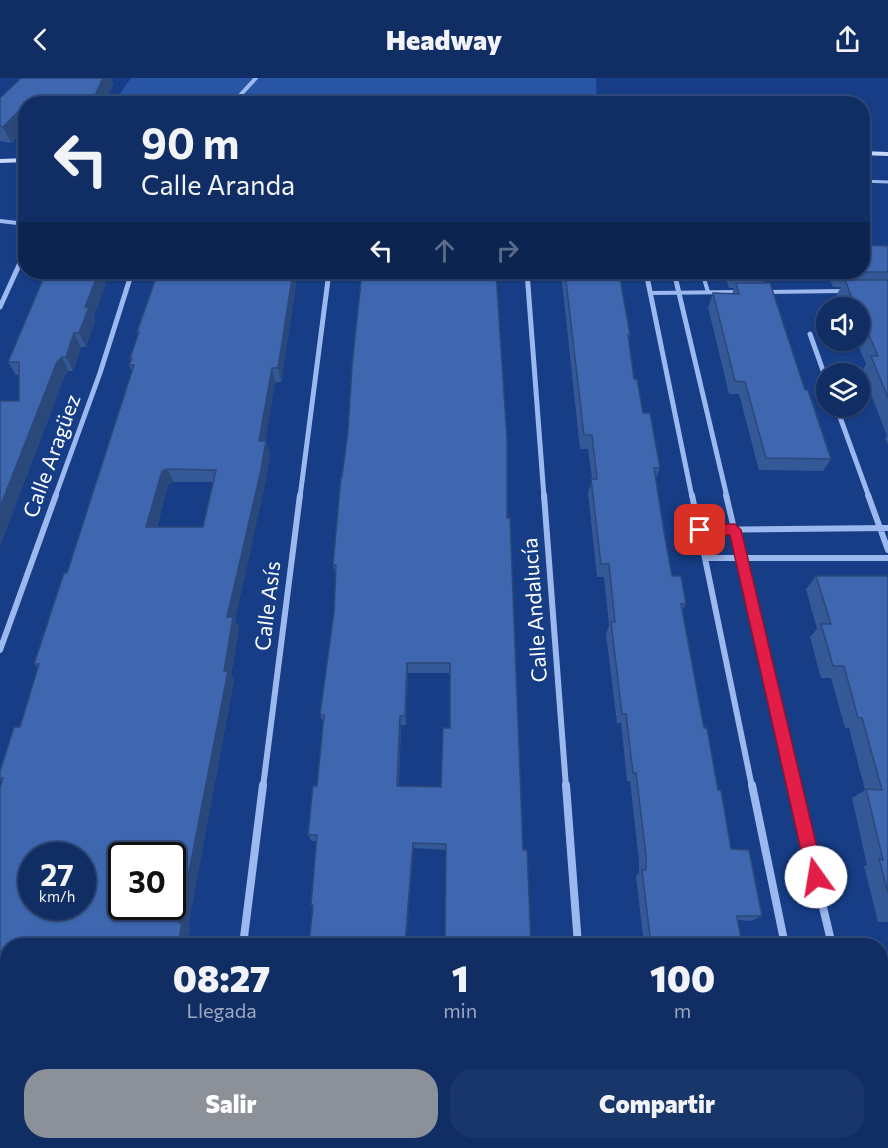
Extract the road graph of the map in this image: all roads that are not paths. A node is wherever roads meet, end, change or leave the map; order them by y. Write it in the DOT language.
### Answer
graph roads {
  1 [pos="256,78"];
  2 [pos="239,96"];
  3 [pos="870,153"];
  4 [pos="888,154"];
  5 [pos="18,160"];
  6 [pos="0,161"];
  7 [pos="870,181"];
  8 [pos="888,182"];
  9 [pos="0,221"];
  10 [pos="18,223"];
  11 [pos="18,268"];
  12 [pos="130,279"];
  13 [pos="328,279"];
  14 [pos="528,279"];
  15 [pos="648,279"];
  16 [pos="676,279"];
  17 [pos="704,279"];
  18 [pos="854,291"];
  19 [pos="651,292"];
  20 [pos="679,292"];
  21 [pos="708,292"];
  22 [pos="742,292"];
  23 [pos="764,292"];
  24 [pos="0,307"];
  25 [pos="810,334"];
  26 [pos="820,363"];
  27 [pos="841,417"];
  28 [pos="880,528"];
  29 [pos="888,528"];
  30 [pos="700,530"];
  31 [pos="735,530"];
  32 [pos="888,550"];
  33 [pos="706,558"];
  34 [pos="741,558"];
  35 [pos="888,558"];
  36 [pos="0,650"];
  37 [pos="244,938"];
  38 [pos="577,938"];
  39 [pos="784,938"];
  40 [pos="830,938"];
  1 -- 2 [label="street"];
  3 -- 4 [label="street"];
  5 -- 6 [label="street"];
  7 -- 8 [label="lane"];
  9 -- 10 [label="street"];
  11 -- 24 [label="street"];
  12 -- 36 [label="street, Calle Aragüez"];
  13 -- 37 [label="street, Calle Asís"];
  14 -- 38 [label="street, Calle Andalucía"];
  15 -- 19 [label="street"];
  16 -- 20 [label="street"];
  17 -- 21 [label="lane"];
  18 -- 23 [label="lane"];
  19 -- 20 [label="lane"];
  19 -- 30 [label="street"];
  20 -- 21 [label="lane"];
  20 -- 31 [label="street"];
  21 -- 22 [label="lane"];
  25 -- 26 [label="street"];
  27 -- 28 [label="street"];
  28 -- 29 [label="street"];
  28 -- 31 [label="street"];
  28 -- 32 [label="street"];
  30 -- 31 [label="street"];
  30 -- 33 [label="street"];
  31 -- 34 [label="street"];
  33 -- 34 [label="street"];
  33 -- 39 [label="street"];
  34 -- 35 [label="street"];
  34 -- 40 [label="street"];
}
